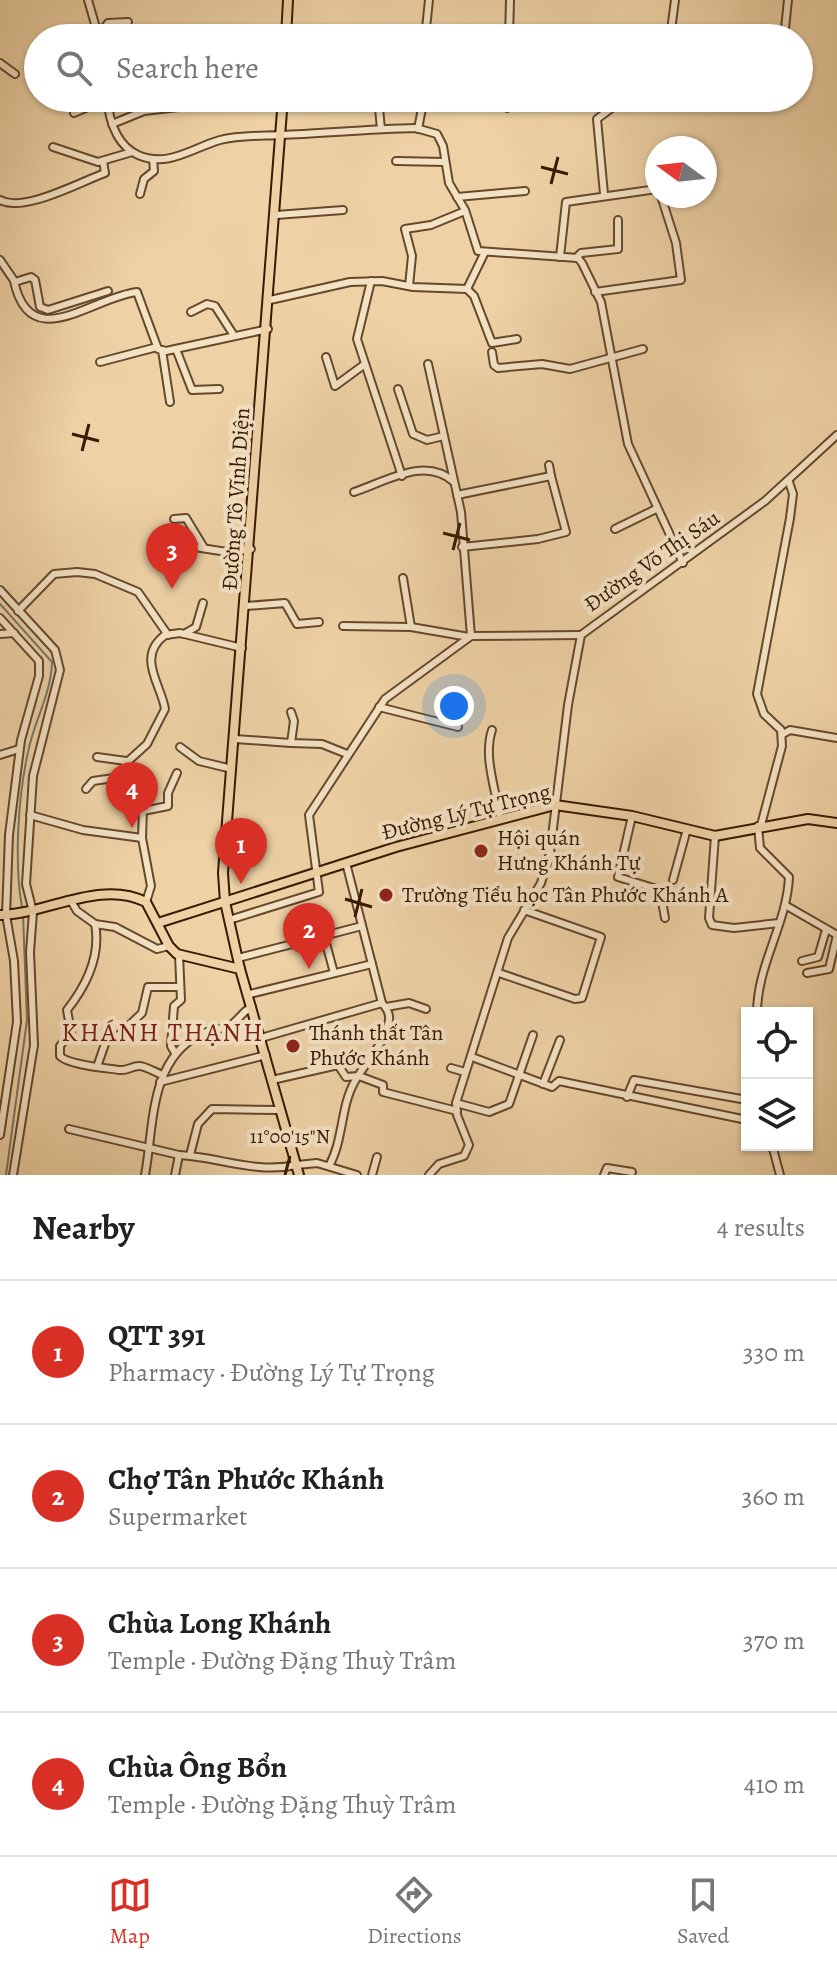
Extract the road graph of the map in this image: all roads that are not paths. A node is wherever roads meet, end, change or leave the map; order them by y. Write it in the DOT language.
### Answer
graph roads {
  1 [pos="88,0"];
  2 [pos="288,0"];
  3 [pos="429,0"];
  4 [pos="510,0"];
  5 [pos="675,0"];
  6 [pos="788,0"];
  7 [pos="128,22"];
  8 [pos="95,24"];
  9 [pos="107,24"];
  10 [pos="287,24"];
  11 [pos="426,24"];
  12 [pos="509,24"];
  13 [pos="672,24"];
  14 [pos="785,24"];
  15 [pos="0,63"];
  16 [pos="15,74"];
  17 [pos="110,112"];
  18 [pos="142,112"];
  19 [pos="282,112"];
  20 [pos="379,112"];
  21 [pos="421,112"];
  22 [pos="606,112"];
  23 [pos="112,124"];
  24 [pos="381,129"];
  25 [pos="418,129"];
  26 [pos="281,135"];
  27 [pos="53,147"];
  28 [pos="132,152"];
  29 [pos="153,159"];
  30 [pos="103,161"];
  31 [pos="396,161"];
  32 [pos="445,162"];
  33 [pos="645,190"];
  34 [pos="525,191"];
  35 [pos="140,194"];
  36 [pos="604,194"];
  37 [pos="457,197"];
  38 [pos="0,200"];
  39 [pos="665,208"];
  40 [pos="343,210"];
  41 [pos="465,211"];
  42 [pos="276,215"];
  43 [pos="618,220"];
  44 [pos="484,254"];
  45 [pos="560,257"];
  46 [pos="576,258"];
  47 [pos="0,260"];
  48 [pos="14,281"];
  49 [pos="371,281"];
  50 [pos="409,286"];
  51 [pos="467,289"];
  52 [pos="108,291"];
  53 [pos="595,292"];
  54 [pos="270,300"];
  55 [pos="191,312"];
  56 [pos="268,329"];
  57 [pos="233,334"];
  58 [pos="517,339"];
  59 [pos="160,349"];
  60 [pos="176,349"];
  61 [pos="643,349"];
  62 [pos="492,352"];
  63 [pos="326,357"];
  64 [pos="609,358"];
  65 [pos="100,362"];
  66 [pos="365,364"];
  67 [pos="428,364"];
  68 [pos="219,389"];
  69 [pos="398,389"];
  70 [pos="170,402"];
  71 [pos="837,435"];
  72 [pos="444,436"];
  73 [pos="549,465"];
  74 [pos="402,476"];
  75 [pos="551,476"];
  76 [pos="454,482"];
  77 [pos="789,482"];
  78 [pos="354,492"];
  79 [pos="457,495"];
  80 [pos="656,509"];
  81 [pos="174,519"];
  82 [pos="615,529"];
  83 [pos="188,546"];
  84 [pos="203,546"];
  85 [pos="462,547"];
  86 [pos="251,549"];
  87 [pos="683,563"];
  88 [pos="403,578"];
  89 [pos="0,590"];
  90 [pos="203,603"];
  91 [pos="246,606"];
  92 [pos="18,611"];
  93 [pos="0,618"];
  94 [pos="319,622"];
  95 [pos="343,626"];
  96 [pos="411,627"];
  97 [pos="14,633"];
  98 [pos="0,634"];
  99 [pos="184,634"];
  100 [pos="168,635"];
  101 [pos="581,635"];
  102 [pos="470,636"];
  103 [pos="242,648"];
  104 [pos="379,707"];
  105 [pos="291,712"];
  106 [pos="458,727"];
  107 [pos="492,730"];
  108 [pos="783,734"];
  109 [pos="837,738"];
  110 [pos="235,739"];
  111 [pos="291,743"];
  112 [pos="180,747"];
  113 [pos="19,749"];
  114 [pos="347,754"];
  115 [pos="0,755"];
  116 [pos="97,757"];
  117 [pos="126,761"];
  118 [pos="232,769"];
  119 [pos="177,773"];
  120 [pos="128,776"];
  121 [pos="86,789"];
  122 [pos="555,805"];
  123 [pos="143,811"];
  124 [pos="30,815"];
  125 [pos="632,816"];
  126 [pos="500,818"];
  127 [pos="837,823"];
  128 [pos="760,825"];
  129 [pos="687,829"];
  130 [pos="715,836"];
  131 [pos="142,838"];
  132 [pos="346,863"];
  133 [pos="315,873"];
  134 [pos="673,880"];
  135 [pos="71,901"];
  136 [pos="146,902"];
  137 [pos="225,902"];
  138 [pos="785,905"];
  139 [pos="524,910"];
  140 [pos="32,911"];
  141 [pos="2,916"];
  142 [pos="665,918"];
  143 [pos="229,920"];
  144 [pos="158,923"];
  145 [pos="779,923"];
  146 [pos="95,924"];
  147 [pos="362,926"];
  148 [pos="826,930"];
  149 [pos="837,935"];
  150 [pos="324,936"];
  151 [pos="169,946"];
  152 [pos="179,955"];
  153 [pos="238,958"];
  154 [pos="802,961"];
  155 [pos="372,964"];
  156 [pos="240,969"];
  157 [pos="334,973"];
  158 [pos="499,973"];
  159 [pos="807,973"];
  160 [pos="180,987"];
  161 [pos="250,994"];
  162 [pos="384,1005"];
  163 [pos="254,1006"];
  164 [pos="758,1007"];
  165 [pos="426,1009"];
  166 [pos="533,1035"];
  167 [pos="261,1038"];
  168 [pos="560,1040"];
  169 [pos="175,1053"];
  170 [pos="266,1055"];
  171 [pos="472,1057"];
  172 [pos="98,1064"];
  173 [pos="451,1068"];
  174 [pos="465,1072"];
  175 [pos="518,1075"];
  176 [pos="359,1076"];
  177 [pos="161,1079"];
  178 [pos="272,1080"];
  179 [pos="543,1084"];
  180 [pos="627,1097"];
  181 [pos="741,1099"];
  182 [pos="456,1107"];
  183 [pos="279,1110"];
  184 [pos="741,1119"];
  185 [pos="69,1129"];
  186 [pos="0,1135"];
  187 [pos="150,1148"];
  188 [pos="774,1151"];
  189 [pos="179,1155"];
  190 [pos="190,1155"];
  191 [pos="377,1157"];
  192 [pos="329,1166"];
  193 [pos="297,1168"];
  194 [pos="632,1172"];
  195 [pos="13,1175"];
  196 [pos="145,1175"];
  197 [pos="175,1175"];
  198 [pos="357,1175"];
  199 [pos="372,1175"];
  200 [pos="429,1175"];
  201 [pos="604,1175"];
  202 [pos="780,1175"];
  1 -- 8 [label="street"];
  2 -- 10 [label="main road"];
  3 -- 11 [label="street"];
  4 -- 12 [label="street"];
  5 -- 13 [label="street"];
  6 -- 14 [label="street"];
  7 -- 9 [label="street"];
  15 -- 16 [label="street"];
  17 -- 23 [label="street"];
  18 -- 23 [label="street"];
  19 -- 26 [label="main road, Đường Tô Vĩnh Diện"];
  20 -- 24 [label="street"];
  21 -- 25 [label="street"];
  22 -- 36 [label="street"];
  23 -- 28 [label="street"];
  24 -- 25 [label="street"];
  24 -- 26 [label="street"];
  25 -- 32 [label="street"];
  26 -- 29 [label="street"];
  26 -- 42 [label="main road, Đường Tô Vĩnh Diện"];
  27 -- 30 [label="street"];
  28 -- 29 [label="street"];
  28 -- 30 [label="street"];
  29 -- 35 [label="street"];
  30 -- 38 [label="street"];
  31 -- 32 [label="street"];
  32 -- 37 [label="street"];
  33 -- 36 [label="street"];
  34 -- 37 [label="street"];
  36 -- 45 [label="street"];
  37 -- 41 [label="street"];
  39 -- 53 [label="street"];
  40 -- 42 [label="street"];
  41 -- 44 [label="street"];
  41 -- 50 [label="street"];
  42 -- 54 [label="main road, Đường Tô Vĩnh Diện"];
  43 -- 46 [label="street"];
  44 -- 45 [label="street"];
  44 -- 51 [label="street"];
  45 -- 46 [label="street"];
  46 -- 53 [label="street"];
  47 -- 48 [label="street"];
  48 -- 52 [label="street"];
  48 -- 59 [label="street"];
  49 -- 50 [label="street"];
  49 -- 54 [label="street"];
  49 -- 66 [label="street"];
  50 -- 51 [label="street"];
  51 -- 58 [label="street"];
  53 -- 64 [label="street"];
  54 -- 56 [label="main road, Đường Tô Vĩnh Diện"];
  55 -- 57 [label="street"];
  56 -- 57 [label="street"];
  56 -- 86 [label="main road, Đường Tô Vĩnh Diện"];
  57 -- 60 [label="street"];
  59 -- 60 [label="street"];
  59 -- 65 [label="street"];
  59 -- 70 [label="street"];
  60 -- 68 [label="street"];
  61 -- 64 [label="street"];
  62 -- 64 [label="street"];
  63 -- 66 [label="street"];
  64 -- 80 [label="street"];
  66 -- 74 [label="street"];
  67 -- 72 [label="street"];
  69 -- 72 [label="street"];
  71 -- 77 [label="street, Đường Võ Thị Sáu"];
  72 -- 76 [label="street"];
  73 -- 75 [label="street"];
  74 -- 76 [label="street"];
  74 -- 78 [label="street"];
  75 -- 79 [label="street"];
  75 -- 85 [label="street"];
  76 -- 79 [label="street"];
  77 -- 87 [label="street, Đường Võ Thị Sáu"];
  77 -- 108 [label="street"];
  79 -- 85 [label="street"];
  80 -- 82 [label="street"];
  80 -- 87 [label="street"];
  81 -- 84 [label="street"];
  83 -- 84 [label="street"];
  84 -- 86 [label="street"];
  85 -- 102 [label="street"];
  86 -- 91 [label="main road, Đường Tô Vĩnh Diện"];
  87 -- 101 [label="street, Đường Võ Thị Sáu"];
  88 -- 96 [label="street"];
  89 -- 92 [label="street"];
  90 -- 99 [label="street"];
  91 -- 94 [label="street"];
  91 -- 103 [label="main road, Đường Tô Vĩnh Diện"];
  92 -- 100 [label="street"];
  92 -- 124 [label="street"];
  93 -- 97 [label="street"];
  95 -- 96 [label="street"];
  96 -- 102 [label="street"];
  97 -- 98 [label="street"];
  97 -- 113 [label="street"];
  99 -- 100 [label="street"];
  99 -- 103 [label="street"];
  100 -- 117 [label="street"];
  101 -- 102 [label="street"];
  101 -- 122 [label="street, Đường Võ Thị Sáu"];
  102 -- 104 [label="street"];
  103 -- 110 [label="main road, Đường Tô Vĩnh Diện"];
  104 -- 106 [label="street"];
  104 -- 114 [label="street"];
  105 -- 111 [label="street"];
  107 -- 126 [label="street"];
  108 -- 109 [label="street"];
  108 -- 128 [label="street"];
  110 -- 111 [label="street"];
  110 -- 118 [label="main road, Đường Tô Vĩnh Diện"];
  111 -- 114 [label="street"];
  112 -- 118 [label="street"];
  113 -- 115 [label="street"];
  113 -- 141 [label="street"];
  114 -- 133 [label="street"];
  116 -- 117 [label="street"];
  117 -- 120 [label="street"];
  118 -- 137 [label="main road, Đường Tô Vĩnh Diện"];
  119 -- 123 [label="street"];
  120 -- 121 [label="street"];
  120 -- 123 [label="street"];
  122 -- 125 [label="main road, Đường Lý Tự Trọng"];
  122 -- 126 [label="main road, Đường Lý Tự Trọng"];
  122 -- 139 [label="street, Đường Võ Thị Sáu"];
  123 -- 131 [label="street"];
  124 -- 131 [label="street"];
  124 -- 140 [label="street"];
  125 -- 129 [label="main road, Đường Lý Tự Trọng"];
  125 -- 142 [label="street"];
  126 -- 132 [label="main road, Đường Lý Tự Trọng"];
  127 -- 128 [label="main road, Đường Lý Tự Trọng"];
  128 -- 130 [label="main road, Đường Lý Tự Trọng"];
  128 -- 138 [label="street"];
  129 -- 130 [label="main road, Đường Lý Tự Trọng"];
  129 -- 134 [label="street"];
  130 -- 145 [label="street"];
  131 -- 136 [label="street"];
  132 -- 133 [label="main road, Đường Lý Tự Trọng"];
  132 -- 147 [label="street"];
  133 -- 137 [label="main road, Đường Lý Tự Trọng"];
  133 -- 143 [label="street"];
  135 -- 136 [label="main road"];
  135 -- 140 [label="main road"];
  135 -- 146 [label="street"];
  136 -- 144 [label="main road"];
  137 -- 143 [label="main road, Đường Tô Vĩnh Diện"];
  137 -- 144 [label="main road, Đường Lý Tự Trọng"];
  138 -- 145 [label="street"];
  138 -- 148 [label="street"];
  139 -- 158 [label="street, Đường Võ Thị Sáu"];
  139 -- 158 [label="street"];
  140 -- 141 [label="main road"];
  140 -- 195 [label="street"];
  141 -- 186 [label="street"];
  143 -- 153 [label="main road, Đường Tô Vĩnh Diện"];
  144 -- 151 [label="main road"];
  145 -- 164 [label="street"];
  146 -- 151 [label="street"];
  146 -- 172 [label="street"];
  147 -- 150 [label="street"];
  147 -- 155 [label="street"];
  148 -- 149 [label="street"];
  148 -- 154 [label="street"];
  149 -- 159 [label="street"];
  150 -- 153 [label="street"];
  150 -- 157 [label="street"];
  151 -- 152 [label="main road"];
  152 -- 156 [label="main road"];
  152 -- 160 [label="street"];
  153 -- 156 [label="main road, Đường Tô Vĩnh Diện"];
  155 -- 157 [label="street"];
  155 -- 162 [label="street"];
  156 -- 161 [label="main road, Đường Tô Vĩnh Diện"];
  157 -- 161 [label="street"];
  158 -- 171 [label="street, Đường Võ Thị Sáu"];
  160 -- 169 [label="street"];
  160 -- 172 [label="street"];
  161 -- 163 [label="main road, Đường Tô Vĩnh Diện"];
  162 -- 165 [label="street"];
  162 -- 167 [label="street"];
  162 -- 176 [label="street"];
  163 -- 167 [label="main road, Đường Tô Vĩnh Diện"];
  163 -- 169 [label="street"];
  166 -- 175 [label="street"];
  167 -- 170 [label="main road, Đường Tô Vĩnh Diện"];
  168 -- 179 [label="street"];
  169 -- 177 [label="street"];
  170 -- 177 [label="street"];
  170 -- 178 [label="main road, Đường Tô Vĩnh Diện"];
  171 -- 174 [label="street, Đường Võ Thị Sáu"];
  171 -- 175 [label="street"];
  172 -- 177 [label="street"];
  173 -- 174 [label="street"];
  174 -- 182 [label="street, Đường Võ Thị Sáu"];
  175 -- 179 [label="street"];
  175 -- 182 [label="street"];
  176 -- 178 [label="street"];
  176 -- 182 [label="street"];
  176 -- 192 [label="street"];
  177 -- 187 [label="street"];
  178 -- 183 [label="main road, Đường Tô Vĩnh Diện"];
  179 -- 180 [label="street"];
  180 -- 181 [label="street"];
  180 -- 184 [label="street"];
  182 -- 200 [label="street"];
  183 -- 190 [label="street"];
  183 -- 193 [label="main road, Đường Tô Vĩnh Diện"];
  185 -- 187 [label="street"];
  187 -- 189 [label="street"];
  187 -- 196 [label="street"];
  188 -- 202 [label="street"];
  189 -- 190 [label="street"];
  189 -- 197 [label="street"];
  190 -- 193 [label="street"];
  191 -- 199 [label="street"];
  192 -- 193 [label="street"];
  192 -- 198 [label="street"];
  194 -- 201 [label="street"];
}
